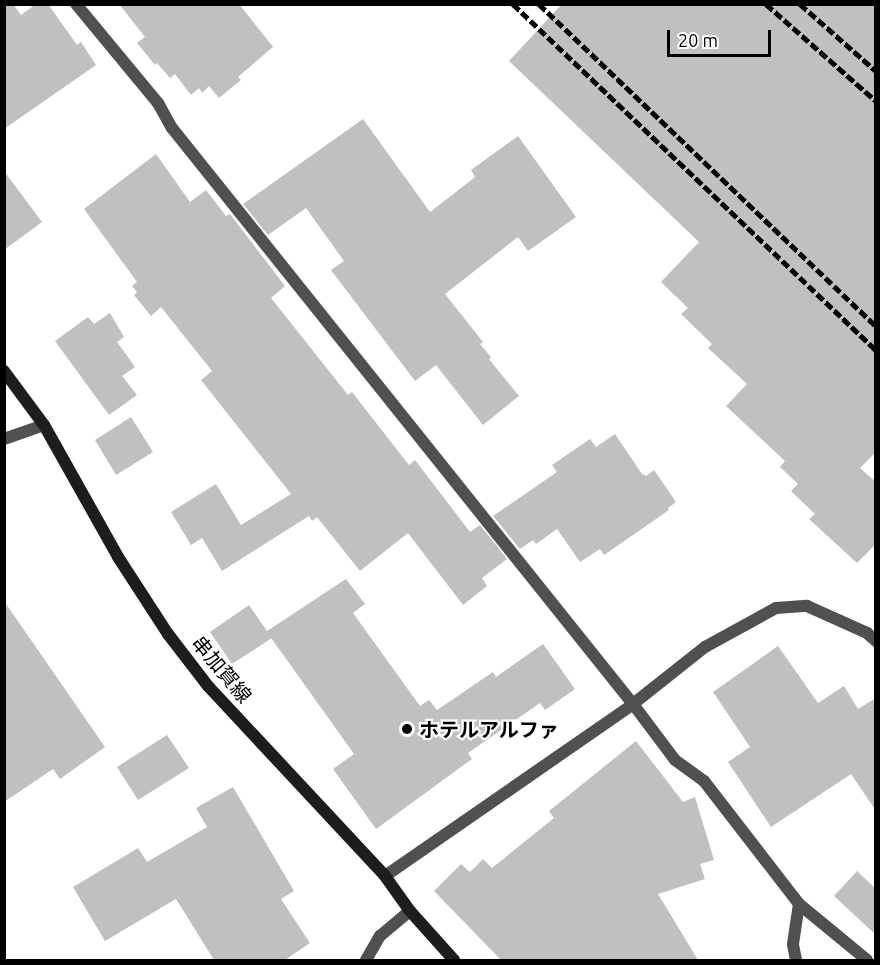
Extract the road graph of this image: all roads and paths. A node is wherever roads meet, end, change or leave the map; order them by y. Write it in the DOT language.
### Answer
graph roads {
  1 [pos="76,4"];
  2 [pos="4,371"];
  3 [pos="44,425"];
  4 [pos="4,439"];
  5 [pos="876,641"];
  6 [pos="633,704"];
  7 [pos="385,876"];
  8 [pos="799,904"];
  9 [pos="410,911"];
  10 [pos="366,960"];
  11 [pos="454,960"];
  12 [pos="796,960"];
  13 [pos="867,960"];
  1 -- 6 [label="street"];
  2 -- 3 [label="main road, 串加賀線"];
  3 -- 4 [label="street"];
  3 -- 7 [label="main road, 串加賀線"];
  5 -- 6 [label="street"];
  6 -- 7 [label="street"];
  6 -- 8 [label="street"];
  7 -- 9 [label="main road, 串加賀線"];
  8 -- 12 [label="street"];
  8 -- 13 [label="street"];
  9 -- 10 [label="street"];
  9 -- 11 [label="main road, 串加賀線"];
}
